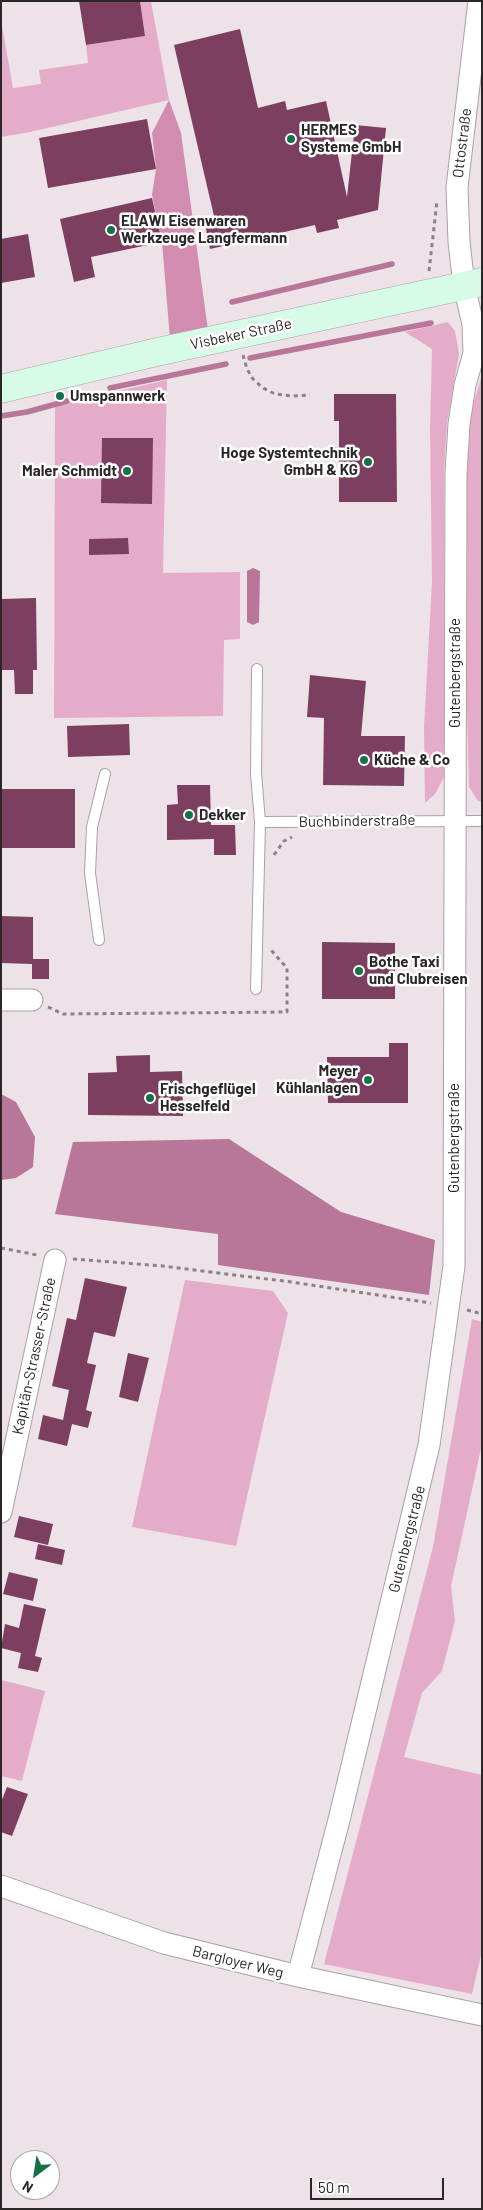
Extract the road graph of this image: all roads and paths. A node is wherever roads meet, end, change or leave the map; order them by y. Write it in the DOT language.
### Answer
graph roads {
  1 [pos="478,1"];
  2 [pos="473,284"];
  3 [pos="242,352"];
  4 [pos="1,389"];
  5 [pos="310,395"];
  6 [pos="257,669"];
  7 [pos="105,774"];
  8 [pos="455,820"];
  9 [pos="482,821"];
  10 [pos="260,822"];
  11 [pos="99,940"];
  12 [pos="256,989"];
  13 [pos="1,1000"];
  14 [pos="32,1000"];
  15 [pos="1,1248"];
  16 [pos="55,1260"];
  17 [pos="450,1306"];
  18 [pos="482,1314"];
  19 [pos="1,1512"];
  20 [pos="1,1886"];
  21 [pos="298,1976"];
  22 [pos="481,2013"];
  1 -- 2 [label="street, Ottostraße"];
  2 -- 4 [label="main road, Visbeker Straße"];
  2 -- 8 [label="street, Gutenbergstraße"];
  3 -- 5 [label="path"];
  6 -- 10 [label="lane"];
  7 -- 11 [label="lane"];
  8 -- 9 [label="lane, Buchbinderstraße"];
  8 -- 10 [label="lane, Buchbinderstraße"];
  8 -- 17 [label="street, Gutenbergstraße"];
  10 -- 12 [label="lane"];
  13 -- 14 [label="street"];
  15 -- 16 [label="path"];
  16 -- 17 [label="path"];
  16 -- 19 [label="street, Kapitän-Strasser-Straße"];
  17 -- 18 [label="path"];
  17 -- 21 [label="street, Gutenbergstraße"];
  20 -- 21 [label="street, Bargloyer Weg"];
  21 -- 22 [label="street, Bargloyer Weg"];
}
